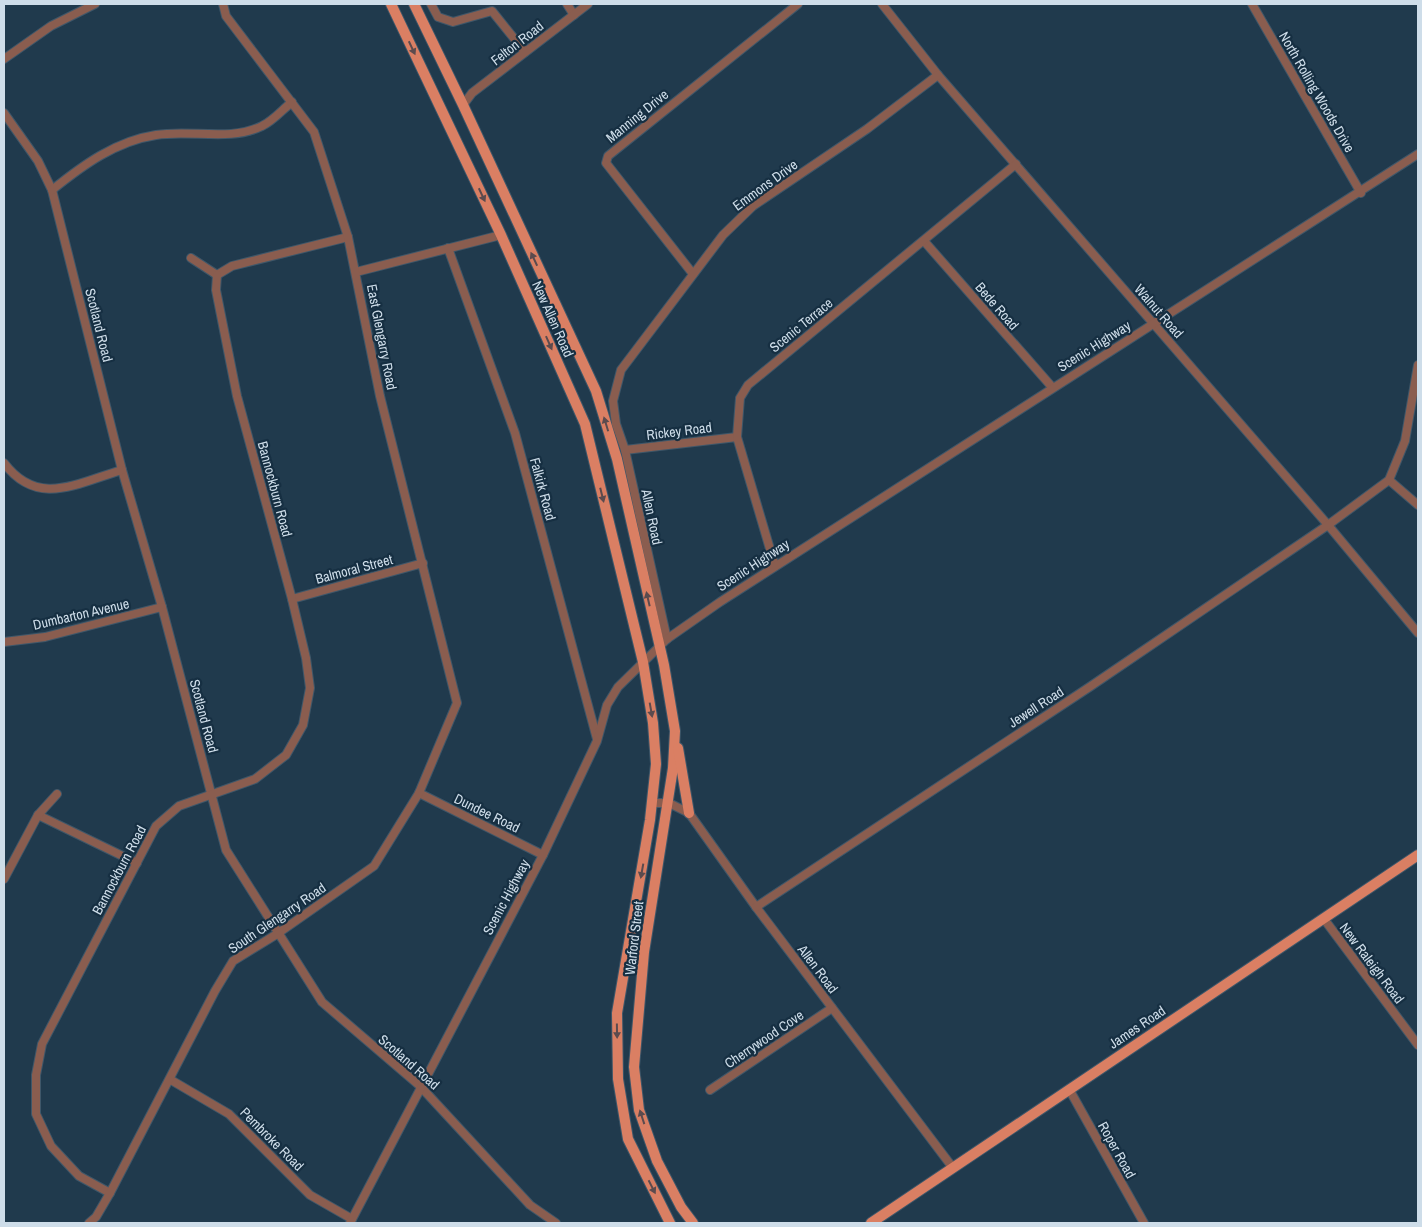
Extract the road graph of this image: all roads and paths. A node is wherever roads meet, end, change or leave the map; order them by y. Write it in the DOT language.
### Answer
graph roads {
  1 [pos="96,4"];
  2 [pos="224,4"];
  3 [pos="391,4"];
  4 [pos="414,4"];
  5 [pos="431,4"];
  6 [pos="567,4"];
  7 [pos="588,4"];
  8 [pos="798,4"];
  9 [pos="882,4"];
  10 [pos="1252,4"];
  11 [pos="574,15"];
  12 [pos="525,52"];
  13 [pos="4,59"];
  14 [pos="938,75"];
  15 [pos="292,102"];
  16 [pos="463,105"];
  17 [pos="4,113"];
  18 [pos="1418,154"];
  19 [pos="1016,164"];
  20 [pos="52,190"];
  21 [pos="1361,193"];
  22 [pos="501,235"];
  23 [pos="348,237"];
  24 [pos="924,241"];
  25 [pos="448,248"];
  26 [pos="191,258"];
  27 [pos="356,272"];
  28 [pos="693,274"];
  29 [pos="217,275"];
  30 [pos="1153,323"];
  31 [pos="1418,365"];
  32 [pos="1052,387"];
  33 [pos="613,401"];
  34 [pos="737,437"];
  35 [pos="625,450"];
  36 [pos="4,464"];
  37 [pos="122,470"];
  38 [pos="1389,480"];
  39 [pos="1418,505"];
  40 [pos="1328,525"];
  41 [pos="423,563"];
  42 [pos="775,566"];
  43 [pos="292,599"];
  44 [pos="162,607"];
  45 [pos="1418,633"];
  46 [pos="4,642"];
  47 [pos="663,643"];
  48 [pos="643,662"];
  49 [pos="457,703"];
  50 [pos="675,731"];
  51 [pos="597,741"];
  52 [pos="419,793"];
  53 [pos="57,794"];
  54 [pos="212,795"];
  55 [pos="653,803"];
  56 [pos="669,803"];
  57 [pos="689,814"];
  58 [pos="38,815"];
  59 [pos="543,855"];
  60 [pos="1418,855"];
  61 [pos="137,863"];
  62 [pos="4,879"];
  63 [pos="756,907"];
  64 [pos="1324,919"];
  65 [pos="277,934"];
  66 [pos="832,1008"];
  67 [pos="1418,1045"];
  68 [pos="171,1080"];
  69 [pos="420,1086"];
  70 [pos="1069,1088"];
  71 [pos="710,1090"];
  72 [pos="954,1168"];
  73 [pos="110,1194"];
  74 [pos="351,1221"];
  75 [pos="89,1223"];
  76 [pos="556,1223"];
  77 [pos="670,1223"];
  78 [pos="693,1223"];
  79 [pos="871,1223"];
  80 [pos="1144,1223"];
  1 -- 13 [label="street"];
  2 -- 15 [label="street, East Glengarry Road"];
  3 -- 22 [label="main road, New Allen Road, one-way"];
  4 -- 16 [label="main road, New Allen Road"];
  5 -- 12 [label="street"];
  6 -- 11 [label="street"];
  7 -- 11 [label="street, Felton Road"];
  8 -- 28 [label="street, Manning Drive"];
  9 -- 14 [label="street, Walnut Road"];
  10 -- 21 [label="street, North Rolling Woods Drive"];
  11 -- 12 [label="street, Felton Road"];
  12 -- 16 [label="street, Felton Road"];
  14 -- 19 [label="street, Walnut Road"];
  14 -- 28 [label="street, Emmons Drive"];
  15 -- 20 [label="street"];
  15 -- 23 [label="street, East Glengarry Road"];
  47 -- 16 [label="main road, New Allen Road, one-way"];
  17 -- 20 [label="street, Scotland Road"];
  18 -- 21 [label="street, Scenic Highway"];
  19 -- 24 [label="street, Scenic Terrace"];
  19 -- 30 [label="street, Walnut Road"];
  20 -- 37 [label="street, Scotland Road"];
  21 -- 30 [label="street, Scenic Highway"];
  22 -- 25 [label="street"];
  22 -- 48 [label="main road, New Allen Road, one-way"];
  23 -- 27 [label="street, East Glengarry Road"];
  23 -- 29 [label="street"];
  24 -- 32 [label="street, Bede Road"];
  24 -- 34 [label="street, Scenic Terrace"];
  25 -- 27 [label="street"];
  25 -- 51 [label="street, Falkirk Road"];
  26 -- 29 [label="street"];
  27 -- 41 [label="street, East Glengarry Road"];
  28 -- 33 [label="street, Emmons Drive"];
  29 -- 43 [label="street, Bannockburn Road"];
  30 -- 32 [label="street, Scenic Highway"];
  30 -- 40 [label="street, Walnut Road"];
  31 -- 38 [label="street"];
  32 -- 42 [label="street, Scenic Highway"];
  33 -- 35 [label="street, Allen Road"];
  34 -- 35 [label="street, Rickey Road"];
  34 -- 42 [label="street, Scenic Terrace"];
  35 -- 47 [label="street, Allen Road"];
  36 -- 37 [label="street"];
  37 -- 44 [label="street, Scotland Road"];
  38 -- 39 [label="street"];
  38 -- 40 [label="street, Jewell Road"];
  40 -- 45 [label="street, Walnut Road"];
  40 -- 63 [label="street, Jewell Road"];
  41 -- 43 [label="street, Balmoral Street"];
  41 -- 49 [label="street, East Glengarry Road"];
  42 -- 47 [label="street, Scenic Highway"];
  43 -- 54 [label="street, Bannockburn Road"];
  44 -- 46 [label="street, Dumbarton Avenue"];
  44 -- 54 [label="street, Scotland Road"];
  47 -- 48 [label="street, Scenic Highway"];
  47 -- 50 [label="main road, Warford Street"];
  48 -- 51 [label="street, Scenic Highway"];
  48 -- 55 [label="main road, Warford Street, one-way"];
  49 -- 52 [label="street, South Glengarry Road"];
  50 -- 56 [label="main road, Warford Street"];
  50 -- 57 [label="main road"];
  51 -- 59 [label="street, Scenic Highway"];
  52 -- 59 [label="street, Dundee Road"];
  52 -- 65 [label="street, South Glengarry Road"];
  53 -- 58 [label="street"];
  54 -- 61 [label="street, Bannockburn Road"];
  54 -- 65 [label="street, Scotland Road"];
  55 -- 56 [label="street, Allen Road"];
  55 -- 77 [label="main road, Warford Street, one-way"];
  56 -- 57 [label="street, Allen Road"];
  78 -- 56 [label="main road, Warford Street, one-way"];
  57 -- 63 [label="street, Allen Road"];
  58 -- 61 [label="street"];
  58 -- 62 [label="street"];
  59 -- 69 [label="street, Scenic Highway"];
  60 -- 64 [label="main road, James Road"];
  61 -- 73 [label="street, Bannockburn Road"];
  63 -- 66 [label="street, Allen Road"];
  64 -- 67 [label="street, New Raleigh Road"];
  64 -- 70 [label="main road, James Road"];
  65 -- 68 [label="street, South Glengarry Road"];
  65 -- 69 [label="street, Scotland Road"];
  66 -- 71 [label="street, Cherrywood Cove"];
  66 -- 72 [label="street, Allen Road"];
  68 -- 73 [label="street, South Glengarry Road"];
  68 -- 74 [label="street, Pembroke Road"];
  69 -- 74 [label="street, Scenic Highway"];
  69 -- 76 [label="street, Scotland Road"];
  70 -- 72 [label="main road, James Road"];
  70 -- 80 [label="street, Roper Road"];
  72 -- 79 [label="main road, James Road"];
  73 -- 75 [label="street, South Glengarry Road"];
}
